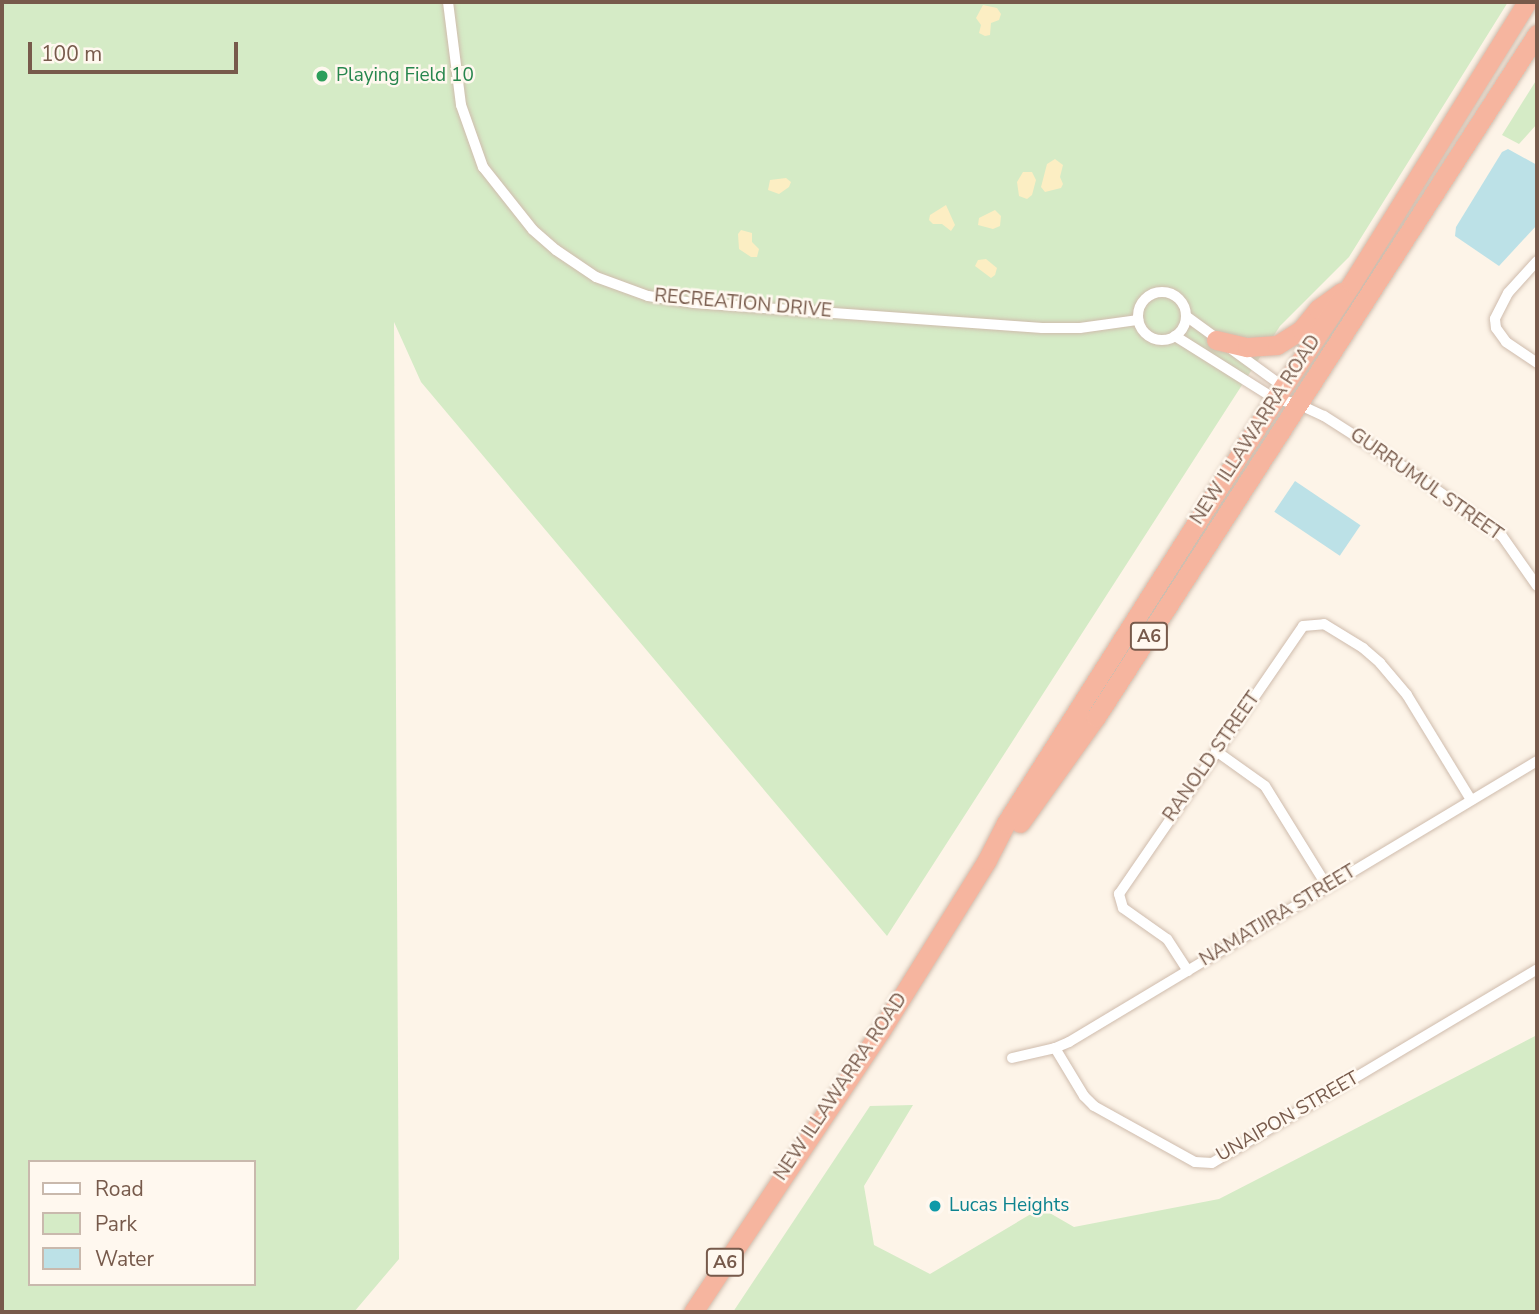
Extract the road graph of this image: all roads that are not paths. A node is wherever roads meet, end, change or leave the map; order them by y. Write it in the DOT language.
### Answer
graph roads {
  1 [pos="447,2"];
  2 [pos="1527,2"];
  3 [pos="1537,34"];
  4 [pos="1537,261"];
  5 [pos="1352,283"];
  6 [pos="1186,316"];
  7 [pos="1138,320"];
  8 [pos="1175,336"];
  9 [pos="1216,340"];
  10 [pos="1537,363"];
  11 [pos="1279,392"];
  12 [pos="1298,404"];
  13 [pos="1537,586"];
  14 [pos="1216,751"];
  15 [pos="1537,761"];
  16 [pos="1471,800"];
  17 [pos="987,860"];
  18 [pos="1327,886"];
  19 [pos="1537,969"];
  20 [pos="1188,971"];
  21 [pos="1055,1048"];
  22 [pos="1012,1058"];
  23 [pos="693,1312"];
  1 -- 7 [label="street, RECREATION DRIVE"];
  2 -- 5 [label="highway, NEW ILLAWARRA ROAD / A6"];
  3 -- 12 [label="highway, NEW ILLAWARRA ROAD / A6"];
  4 -- 10 [label="street"];
  5 -- 9 [label="highway"];
  5 -- 11 [label="highway, NEW ILLAWARRA ROAD / A6"];
  6 -- 7 [label="street"];
  6 -- 8 [label="street"];
  6 -- 9 [label="street"];
  7 -- 8 [label="street"];
  8 -- 11 [label="street"];
  9 -- 11 [label="street"];
  11 -- 12 [label="street"];
  11 -- 17 [label="highway, NEW ILLAWARRA ROAD / A6"];
  12 -- 13 [label="street, GURRUMUL STREET"];
  12 -- 17 [label="highway, NEW ILLAWARRA ROAD / A6"];
  14 -- 16 [label="street, RANOLD STREET"];
  14 -- 18 [label="street"];
  14 -- 20 [label="street, RANOLD STREET"];
  15 -- 16 [label="street, NAMATJIRA STREET"];
  16 -- 18 [label="street, NAMATJIRA STREET"];
  17 -- 23 [label="highway, NEW ILLAWARRA ROAD / A6"];
  18 -- 20 [label="street, NAMATJIRA STREET"];
  19 -- 21 [label="street, UNAIPON STREET"];
  20 -- 21 [label="street, NAMATJIRA STREET"];
  21 -- 22 [label="street, NAMATJIRA STREET"];
}
